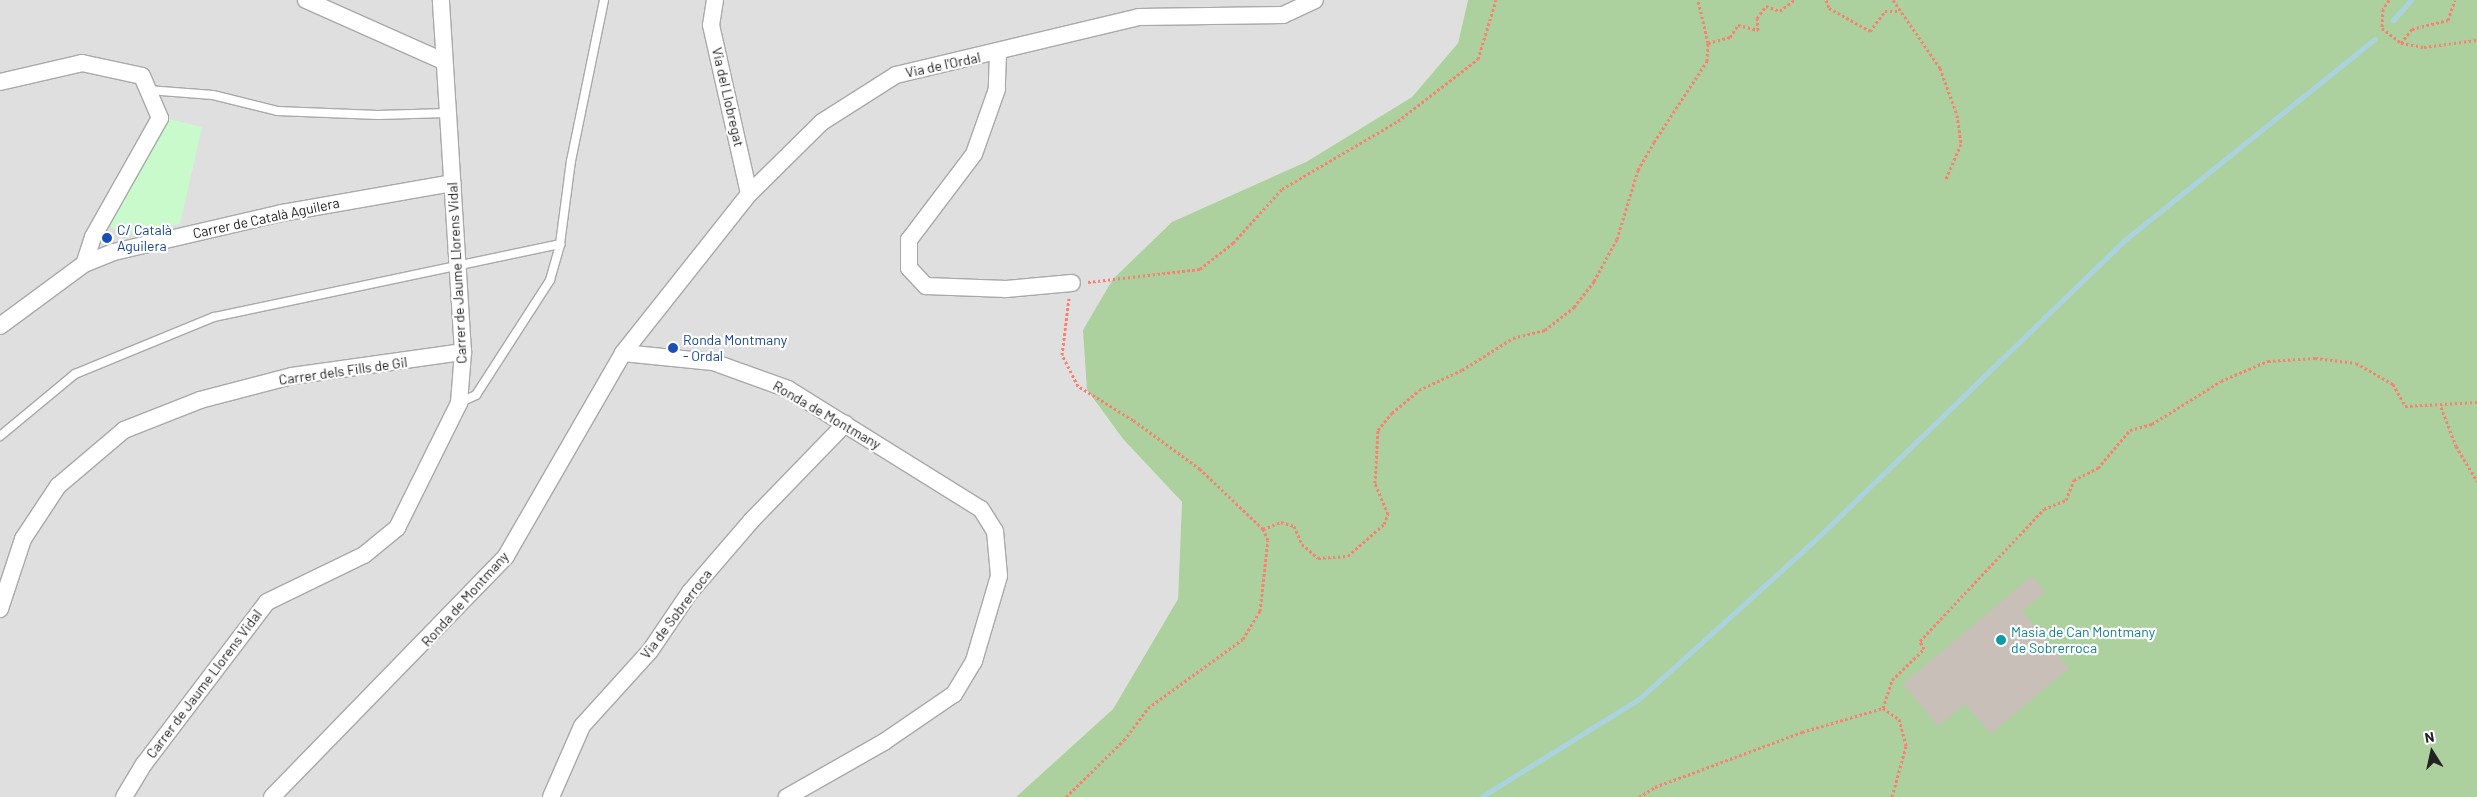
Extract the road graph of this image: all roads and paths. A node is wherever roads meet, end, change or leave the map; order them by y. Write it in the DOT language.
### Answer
graph roads {
  1 [pos="306,0"];
  2 [pos="441,0"];
  3 [pos="604,0"];
  4 [pos="715,0"];
  5 [pos="1315,0"];
  6 [pos="1496,0"];
  7 [pos="1698,0"];
  8 [pos="1794,0"];
  9 [pos="1826,0"];
  10 [pos="1893,0"];
  11 [pos="2389,0"];
  12 [pos="2455,0"];
  13 [pos="1897,11"];
  14 [pos="2477,40"];
  15 [pos="1708,43"];
  16 [pos="2401,43"];
  17 [pos="998,53"];
  18 [pos="443,61"];
  19 [pos="0,82"];
  20 [pos="148,90"];
  21 [pos="447,113"];
  22 [pos="1945,181"];
  23 [pos="452,183"];
  24 [pos="749,194"];
  25 [pos="560,244"];
  26 [pos="84,264"];
  27 [pos="458,267"];
  28 [pos="1072,283"];
  29 [pos="0,326"];
  30 [pos="463,352"];
  31 [pos="623,353"];
  32 [pos="2477,402"];
  33 [pos="459,403"];
  34 [pos="2441,406"];
  35 [pos="845,424"];
  36 [pos="0,436"];
  37 [pos="2477,481"];
  38 [pos="1263,529"];
  39 [pos="0,609"];
  40 [pos="1883,708"];
  41 [pos="124,797"];
  42 [pos="272,797"];
  43 [pos="551,797"];
  44 [pos="787,797"];
  45 [pos="1066,797"];
  46 [pos="1639,797"];
  47 [pos="1892,797"];
  1 -- 18 [label="street"];
  2 -- 18 [label="street, Carrer de Jaume Llorens Vidal"];
  3 -- 25 [label="lane"];
  4 -- 24 [label="street, Via del Llobregat"];
  5 -- 17 [label="street, Via de l'Ordal"];
  6 -- 28 [label="path"];
  7 -- 15 [label="path"];
  8 -- 15 [label="path"];
  9 -- 13 [label="path"];
  10 -- 13 [label="path"];
  11 -- 16 [label="path"];
  12 -- 16 [label="path"];
  13 -- 22 [label="path"];
  14 -- 16 [label="path"];
  15 -- 38 [label="path"];
  17 -- 24 [label="street, Via de l'Ordal"];
  17 -- 28 [label="street"];
  18 -- 21 [label="street, Carrer de Jaume Llorens Vidal"];
  19 -- 20 [label="street"];
  20 -- 21 [label="lane"];
  20 -- 26 [label="street"];
  21 -- 23 [label="street, Carrer de Jaume Llorens Vidal"];
  23 -- 26 [label="street, Carrer de Català Aguilera"];
  23 -- 27 [label="street, Carrer de Jaume Llorens Vidal"];
  24 -- 31 [label="street, Via de l'Ordal"];
  25 -- 27 [label="lane"];
  25 -- 33 [label="lane"];
  26 -- 29 [label="street, Carrer de Català Aguilera"];
  27 -- 30 [label="street, Carrer de Jaume Llorens Vidal"];
  27 -- 36 [label="lane"];
  28 -- 38 [label="path"];
  30 -- 33 [label="street, Carrer de Jaume Llorens Vidal"];
  30 -- 39 [label="street, Carrer dels Fills de Gil"];
  31 -- 35 [label="street, Ronda de Montmany"];
  31 -- 42 [label="street, Ronda de Montmany"];
  32 -- 34 [label="path"];
  33 -- 41 [label="street, Carrer de Jaume Llorens Vidal"];
  34 -- 37 [label="path"];
  34 -- 40 [label="path"];
  35 -- 43 [label="street, Via de Sobrerroca"];
  35 -- 44 [label="street, Ronda de Montmany"];
  38 -- 45 [label="path"];
  40 -- 46 [label="path"];
  40 -- 47 [label="path"];
}
